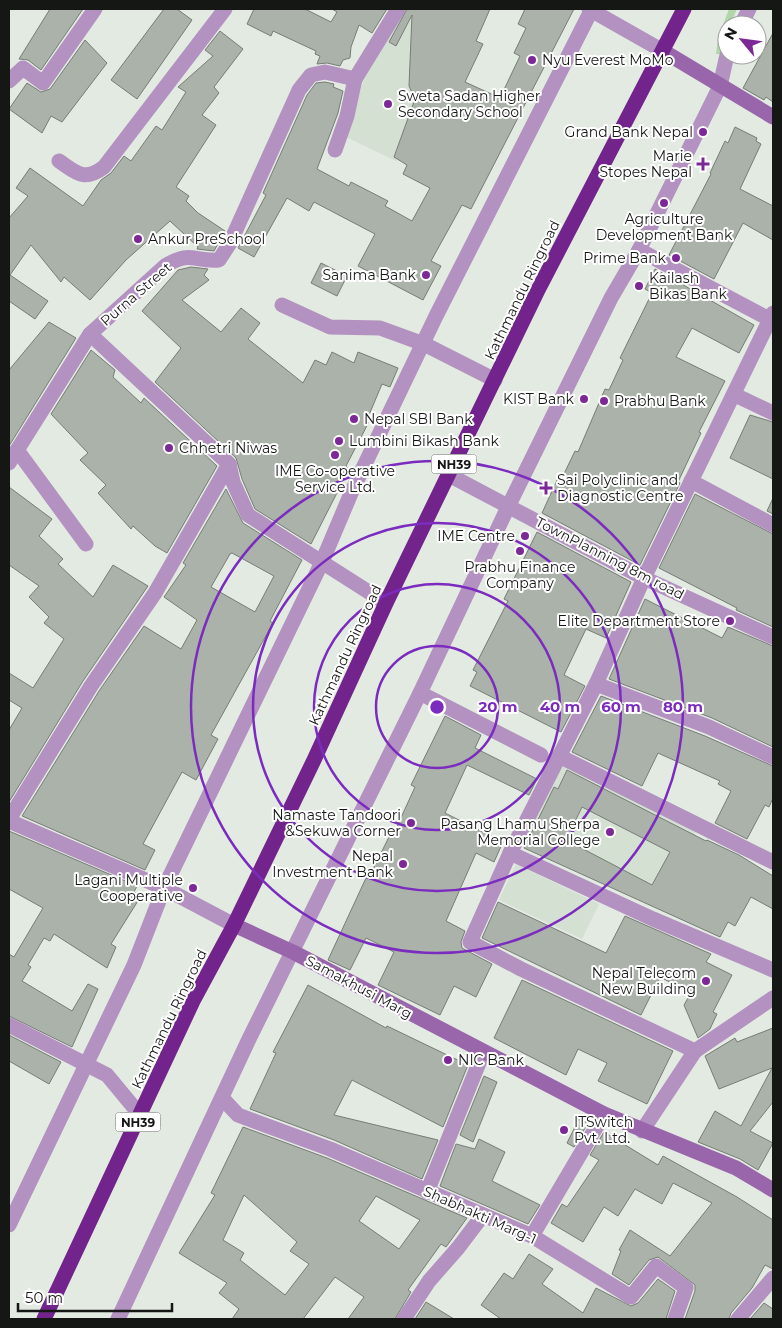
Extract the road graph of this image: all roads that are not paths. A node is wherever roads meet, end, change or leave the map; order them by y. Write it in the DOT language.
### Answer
graph roads {
  1 [pos="95,9"];
  2 [pos="225,9"];
  3 [pos="398,9"];
  4 [pos="591,9"];
  5 [pos="684,9"];
  6 [pos="663,51"];
  7 [pos="725,65"];
  8 [pos="355,79"];
  9 [pos="9,81"];
  10 [pos="720,86"];
  11 [pos="773,117"];
  12 [pos="335,150"];
  13 [pos="59,161"];
  14 [pos="639,250"];
  15 [pos="282,305"];
  16 [pos="772,317"];
  17 [pos="90,334"];
  18 [pos="424,344"];
  19 [pos="495,380"];
  20 [pos="735,396"];
  21 [pos="773,413"];
  22 [pos="17,450"];
  23 [pos="9,463"];
  24 [pos="229,464"];
  25 [pos="449,475"];
  26 [pos="690,482"];
  27 [pos="508,507"];
  28 [pos="773,525"];
  29 [pos="86,544"];
  30 [pos="322,562"];
  31 [pos="644,578"];
  32 [pos="386,603"];
  33 [pos="773,637"];
  34 [pos="596,684"];
  35 [pos="420,693"];
  36 [pos="541,755"];
  37 [pos="559,756"];
  38 [pos="773,757"];
  39 [pos="9,820"];
  40 [pos="510,853"];
  41 [pos="773,862"];
  42 [pos="164,888"];
  43 [pos="234,925"];
  44 [pos="293,952"];
  45 [pos="773,970"];
  46 [pos="773,998"];
  47 [pos="9,1025"];
  48 [pos="695,1052"];
  49 [pos="483,1053"];
  50 [pos="87,1065"];
  51 [pos="223,1099"];
  52 [pos="604,1114"];
  53 [pos="141,1116"];
  54 [pos="642,1131"];
  55 [pos="773,1190"];
  56 [pos="428,1192"];
  57 [pos="483,1215"];
  58 [pos="9,1225"];
  59 [pos="532,1236"];
  60 [pos="773,1278"];
  61 [pos="44,1319"];
  62 [pos="118,1319"];
  63 [pos="404,1319"];
  64 [pos="675,1319"];
  65 [pos="738,1319"];
  1 -- 9 [label="street"];
  2 -- 13 [label="street"];
  3 -- 8 [label="street"];
  4 -- 6 [label="street"];
  4 -- 18 [label="street"];
  5 -- 6 [label="highway, Kathmandu Ringroad / NH39"];
  6 -- 10 [label="main road"];
  6 -- 19 [label="highway, Kathmandu Ringroad / NH39"];
  7 -- 10 [label="street"];
  8 -- 12 [label="street"];
  8 -- 17 [label="street, Purna Street"];
  10 -- 11 [label="main road"];
  10 -- 14 [label="street"];
  14 -- 16 [label="street"];
  14 -- 27 [label="street"];
  15 -- 18 [label="street"];
  16 -- 20 [label="street"];
  17 -- 22 [label="street"];
  17 -- 24 [label="street, Purna Street"];
  18 -- 19 [label="street"];
  18 -- 30 [label="street"];
  19 -- 25 [label="highway, Kathmandu Ringroad / NH39"];
  20 -- 21 [label="street"];
  20 -- 26 [label="street"];
  22 -- 23 [label="street"];
  22 -- 29 [label="street"];
  24 -- 30 [label="street"];
  24 -- 39 [label="street"];
  25 -- 27 [label="street, TownPlanning 8m road"];
  25 -- 32 [label="highway, Kathmandu Ringroad / NH39"];
  26 -- 28 [label="street"];
  26 -- 31 [label="street"];
  27 -- 31 [label="street, TownPlanning 8m road"];
  27 -- 35 [label="street"];
  30 -- 32 [label="street"];
  30 -- 42 [label="street"];
  31 -- 33 [label="street, TownPlanning 8m road"];
  31 -- 34 [label="street"];
  32 -- 43 [label="highway, Kathmandu Ringroad / NH39"];
  34 -- 37 [label="street"];
  34 -- 38 [label="street"];
  35 -- 36 [label="street"];
  35 -- 44 [label="street"];
  37 -- 40 [label="street"];
  37 -- 41 [label="street"];
  39 -- 42 [label="street"];
  40 -- 45 [label="street"];
  40 -- 48 [label="street"];
  42 -- 43 [label="street"];
  42 -- 50 [label="street"];
  43 -- 44 [label="main road, Samakhusi Marg"];
  43 -- 53 [label="highway, Kathmandu Ringroad / NH39"];
  44 -- 49 [label="main road, Samakhusi Marg"];
  44 -- 51 [label="street"];
  46 -- 48 [label="street"];
  47 -- 50 [label="street"];
  48 -- 54 [label="street"];
  49 -- 52 [label="main road, Samakhusi Marg"];
  49 -- 56 [label="street"];
  50 -- 53 [label="street"];
  50 -- 58 [label="street"];
  51 -- 56 [label="street, Shabhakti Marg-1"];
  51 -- 62 [label="street"];
  52 -- 54 [label="main road, Samakhusi Marg"];
  52 -- 59 [label="street"];
  53 -- 61 [label="highway, Kathmandu Ringroad / NH39"];
  54 -- 55 [label="main road, Samakhusi Marg"];
  56 -- 57 [label="street, Shabhakti Marg-1"];
  57 -- 59 [label="street, Shabhakti Marg-1"];
  57 -- 63 [label="street"];
  59 -- 64 [label="street, Shabhakti Marg-1"];
  60 -- 65 [label="street"];
}
